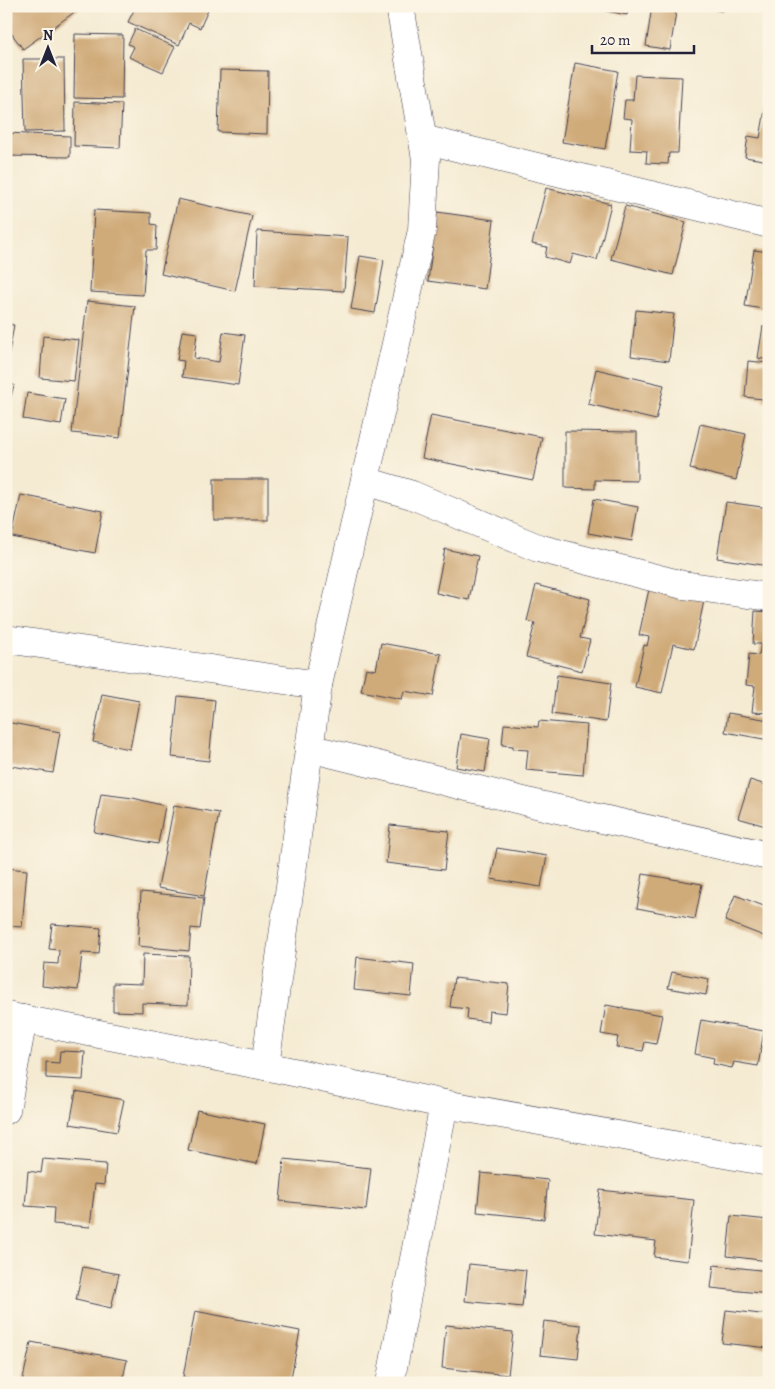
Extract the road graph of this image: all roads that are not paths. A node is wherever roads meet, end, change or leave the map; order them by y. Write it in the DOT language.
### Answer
graph roads {
  1 [pos="400,6"];
  2 [pos="423,139"];
  3 [pos="769,224"];
  4 [pos="365,482"];
  5 [pos="769,596"];
  6 [pos="6,639"];
  7 [pos="318,685"];
  8 [pos="309,748"];
  9 [pos="769,856"];
  10 [pos="15,1018"];
  11 [pos="265,1066"];
  12 [pos="444,1104"];
  13 [pos="6,1110"];
  14 [pos="769,1162"];
  15 [pos="390,1383"];
  1 -- 2 [label="street"];
  2 -- 3 [label="street"];
  2 -- 4 [label="street"];
  4 -- 5 [label="street"];
  4 -- 7 [label="street"];
  6 -- 7 [label="street"];
  7 -- 8 [label="street"];
  8 -- 9 [label="street"];
  8 -- 11 [label="street"];
  10 -- 11 [label="street"];
  10 -- 13 [label="street"];
  11 -- 12 [label="street"];
  12 -- 14 [label="street"];
  12 -- 15 [label="street"];
}
